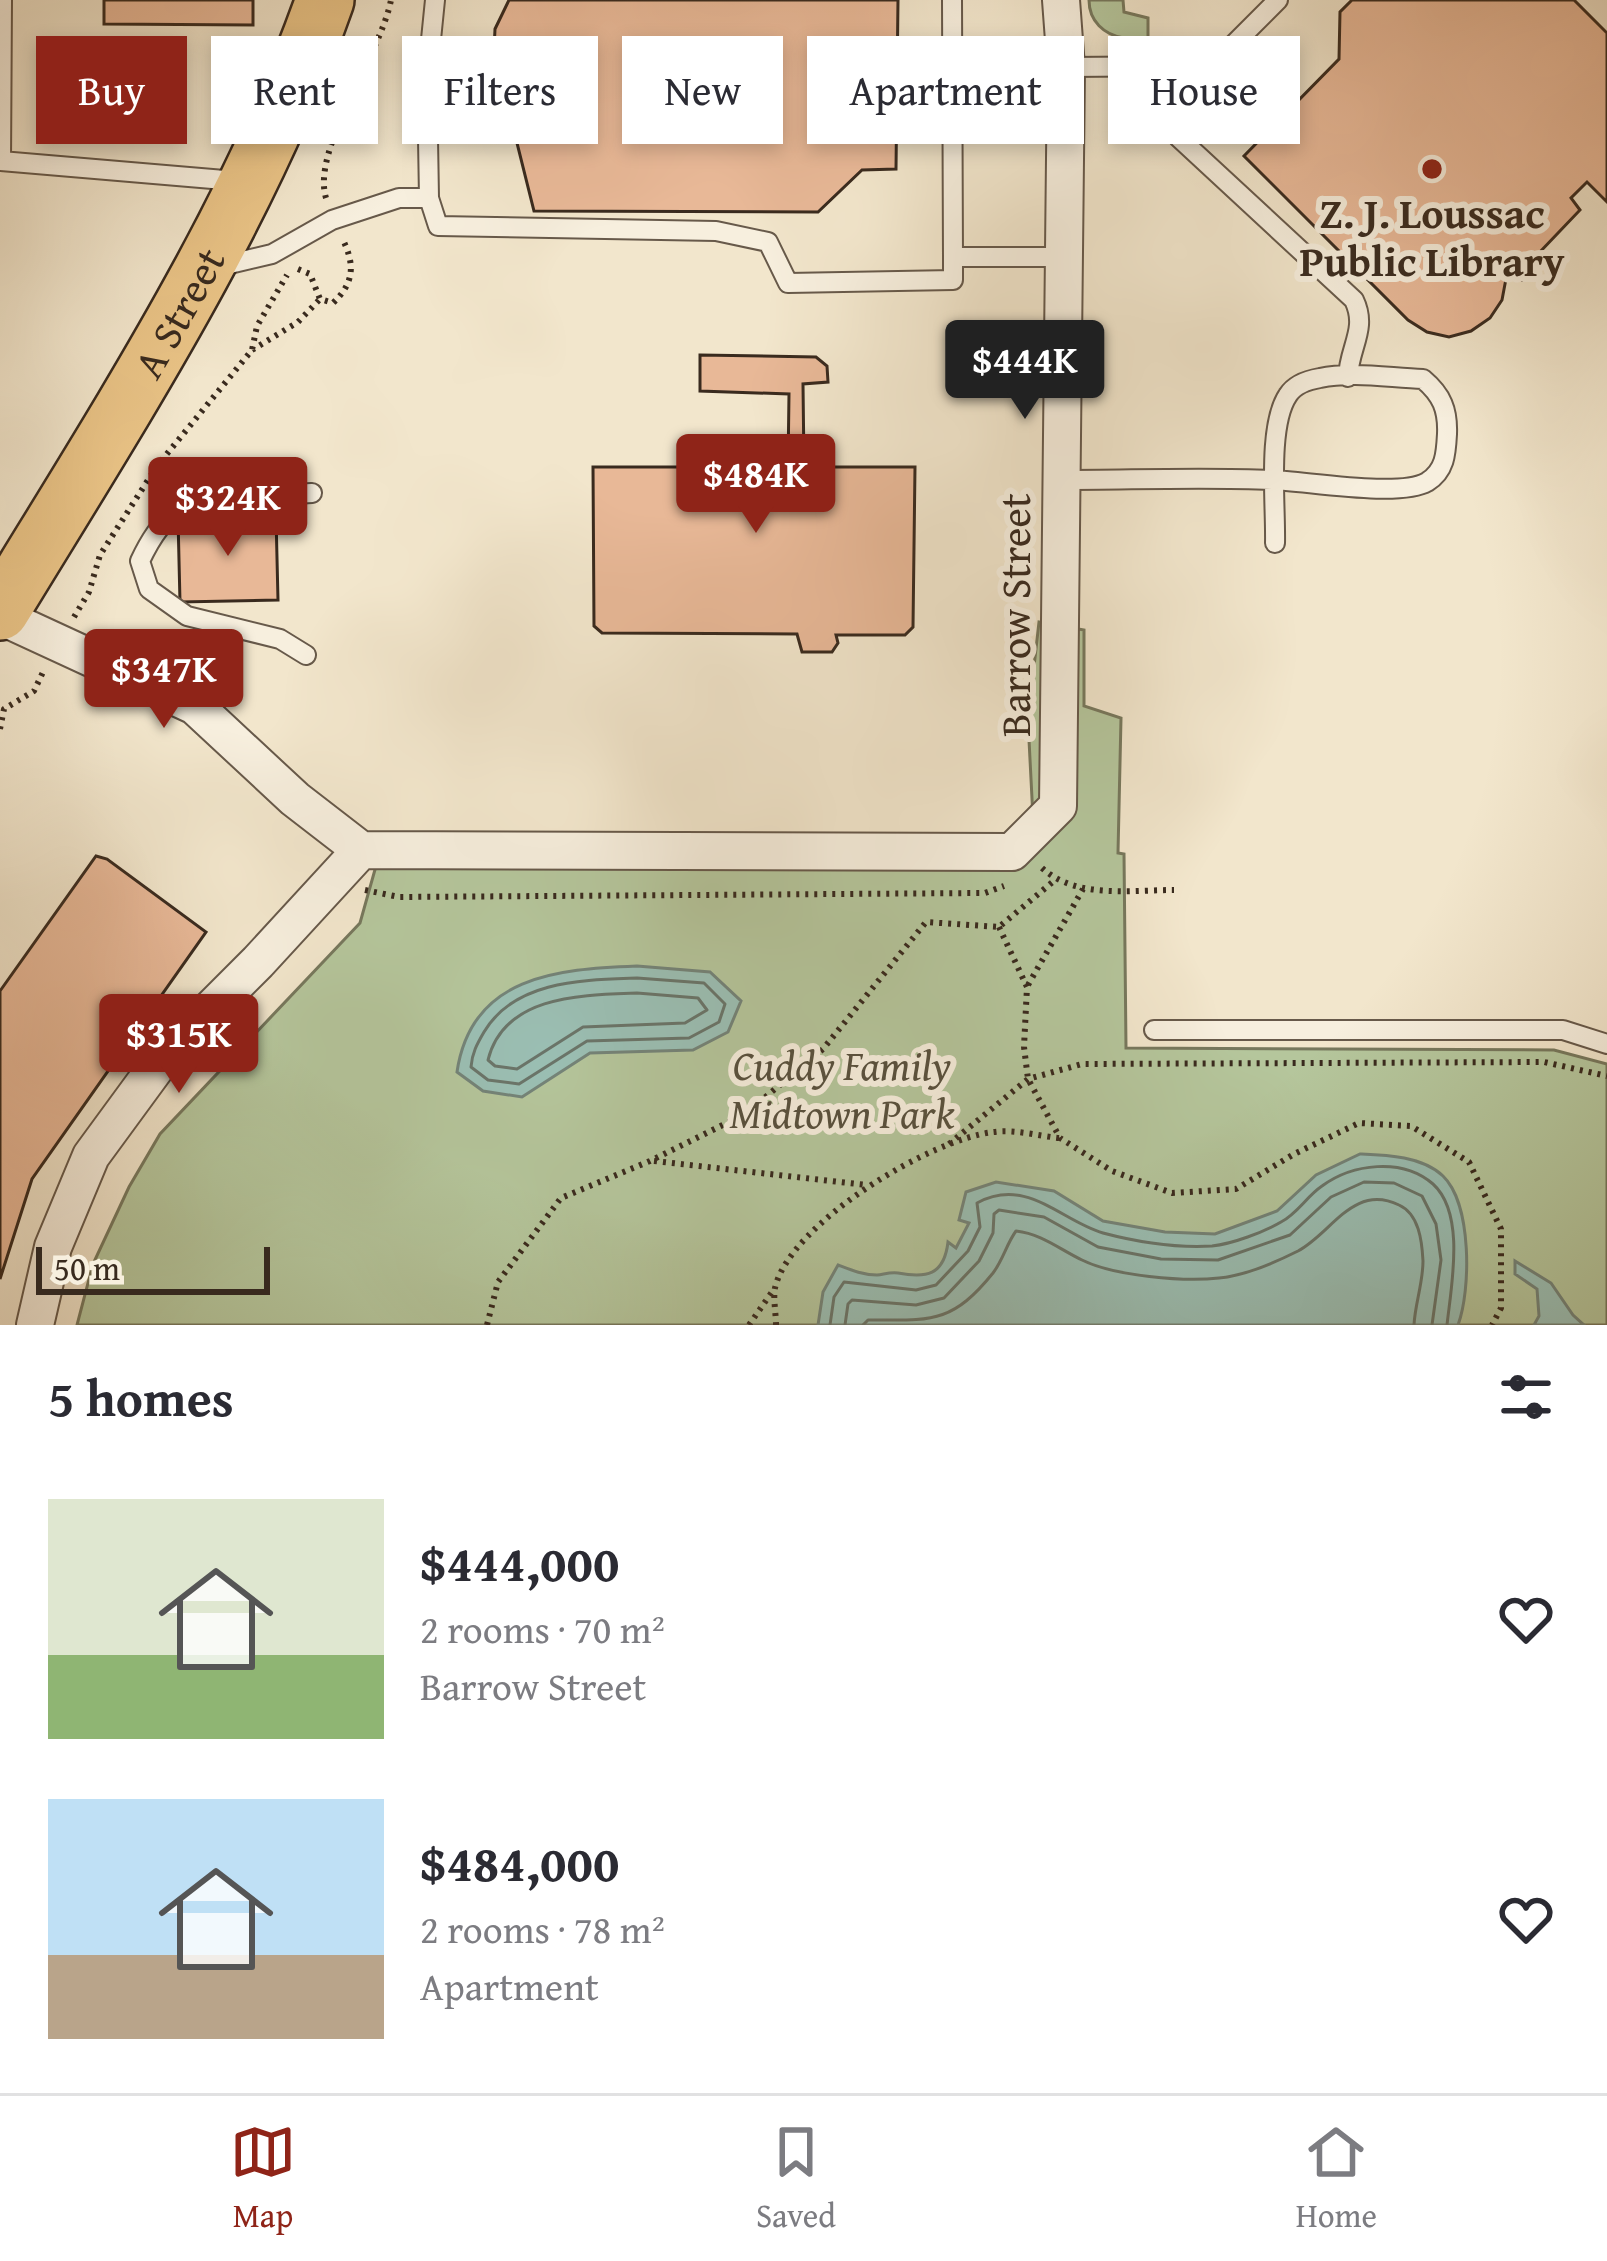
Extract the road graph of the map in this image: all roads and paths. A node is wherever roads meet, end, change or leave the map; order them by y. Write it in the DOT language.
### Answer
graph roads {
  1 [pos="2,0"];
  2 [pos="326,0"];
  3 [pos="391,0"];
  4 [pos="435,0"];
  5 [pos="952,0"];
  6 [pos="1061,0"];
  7 [pos="1278,0"];
  8 [pos="1064,36"];
  9 [pos="1242,36"];
  10 [pos="1065,144"];
  11 [pos="1186,144"];
  12 [pos="1,161"];
  13 [pos="248,182"];
  14 [pos="429,198"];
  15 [pos="332,220"];
  16 [pos="953,257"];
  17 [pos="1064,257"];
  18 [pos="206,270"];
  19 [pos="320,298"];
  20 [pos="252,350"];
  21 [pos="1348,377"];
  22 [pos="1061,480"];
  23 [pos="1276,480"];
  24 [pos="312,493"];
  25 [pos="1275,543"];
  26 [pos="0,614"];
  27 [pos="58,642"];
  28 [pos="306,655"];
  29 [pos="0,729"];
  30 [pos="361,850"];
  31 [pos="1023,869"];
  32 [pos="1055,880"];
  33 [pos="334,883"];
  34 [pos="1083,889"];
  35 [pos="1174,890"];
  36 [pos="999,927"];
  37 [pos="1027,987"];
  38 [pos="1154,1030"];
  39 [pos="1607,1044"];
  40 [pos="1607,1076"];
  41 [pos="1028,1079"];
  42 [pos="1060,1138"];
  43 [pos="949,1144"];
  44 [pos="650,1161"];
  45 [pos="867,1184"];
  46 [pos="775,1288"];
  47 [pos="35,1325"];
  48 [pos="487,1325"];
  49 [pos="749,1325"];
  50 [pos="776,1325"];
  51 [pos="1492,1325"];
  1 -- 12 [label="lane"];
  2 -- 13 [label="main road, A Street"];
  3 -- 15 [label="path"];
  4 -- 14 [label="lane"];
  5 -- 16 [label="lane"];
  6 -- 8 [label="street, Barrow Street"];
  7 -- 9 [label="lane"];
  10 -- 17 [label="street, Barrow Street"];
  11 -- 21 [label="lane"];
  12 -- 13 [label="lane"];
  13 -- 18 [label="main road, A Street"];
  14 -- 15 [label="lane"];
  14 -- 16 [label="lane"];
  15 -- 18 [label="lane"];
  15 -- 19 [label="path"];
  16 -- 17 [label="lane"];
  17 -- 22 [label="street, Barrow Street"];
  18 -- 26 [label="main road, A Street"];
  19 -- 20 [label="path"];
  19 -- 20 [label="path"];
  20 -- 27 [label="path"];
  21 -- 23 [label="lane"];
  21 -- 23 [label="lane"];
  22 -- 23 [label="lane"];
  22 -- 31 [label="street, Barrow Street"];
  23 -- 25 [label="lane"];
  24 -- 28 [label="lane"];
  26 -- 27 [label="street"];
  27 -- 29 [label="path"];
  27 -- 30 [label="street"];
  30 -- 31 [label="street"];
  30 -- 33 [label="street"];
  31 -- 32 [label="path"];
  31 -- 33 [label="path"];
  32 -- 34 [label="path"];
  32 -- 36 [label="path"];
  33 -- 47 [label="street"];
  34 -- 35 [label="path"];
  34 -- 37 [label="path"];
  36 -- 37 [label="path"];
  36 -- 44 [label="path"];
  37 -- 41 [label="path"];
  38 -- 39 [label="lane"];
  40 -- 41 [label="path"];
  41 -- 42 [label="path"];
  41 -- 43 [label="path"];
  42 -- 43 [label="path"];
  42 -- 51 [label="path"];
  43 -- 45 [label="path"];
  44 -- 45 [label="path"];
  44 -- 48 [label="path"];
  45 -- 46 [label="path"];
  46 -- 49 [label="path"];
  46 -- 50 [label="path"];
}
